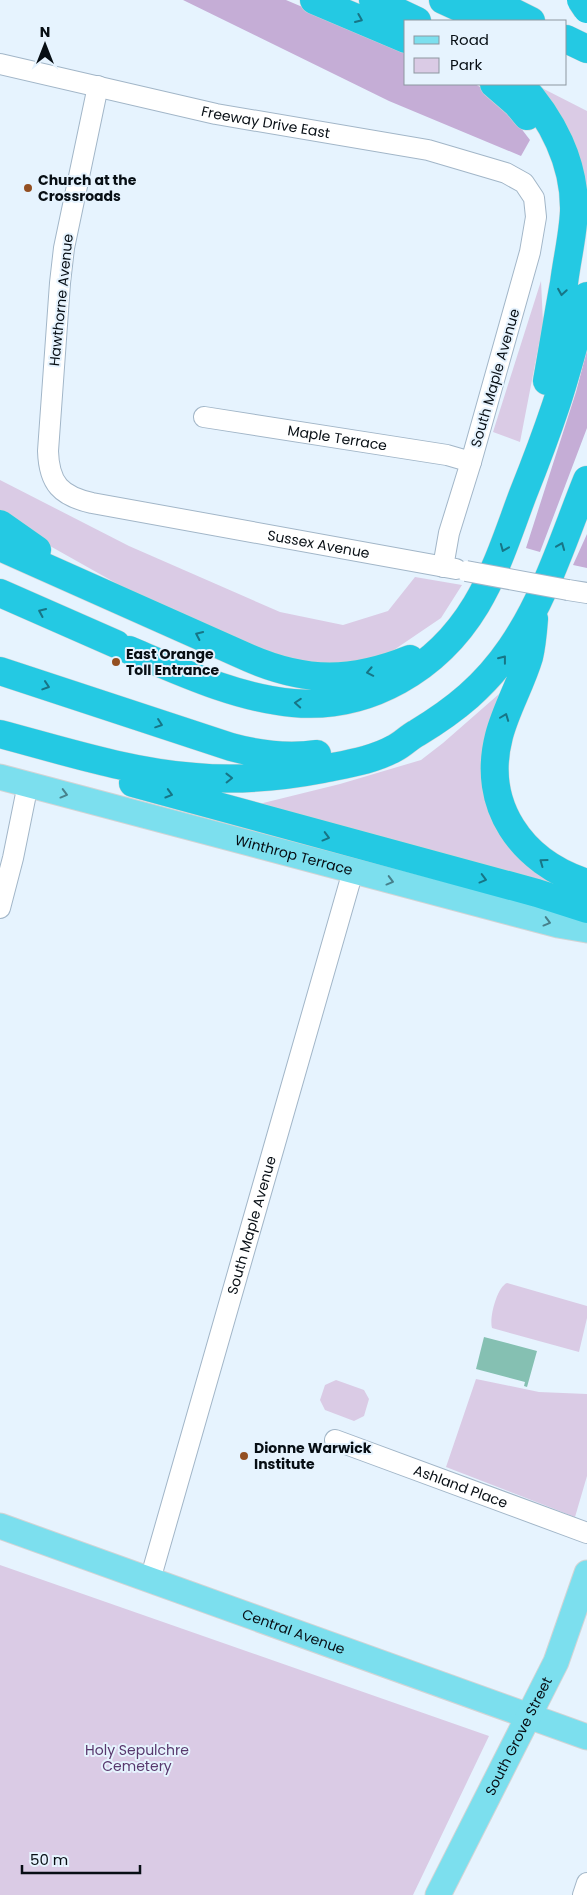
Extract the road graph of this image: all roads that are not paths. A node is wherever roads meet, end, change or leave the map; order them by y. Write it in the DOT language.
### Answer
graph roads {
  1 [pos="314,0"];
  2 [pos="373,0"];
  3 [pos="443,0"];
  4 [pos="489,0"];
  5 [pos="580,0"];
  6 [pos="587,4"];
  7 [pos="587,9"];
  8 [pos="415,20"];
  9 [pos="487,20"];
  10 [pos="529,20"];
  11 [pos="404,38"];
  12 [pos="567,39"];
  13 [pos="587,49"];
  14 [pos="567,53"];
  15 [pos="587,60"];
  16 [pos="0,64"];
  17 [pos="495,85"];
  18 [pos="521,85"];
  19 [pos="98,86"];
  20 [pos="529,188"];
  21 [pos="567,262"];
  22 [pos="587,296"];
  23 [pos="204,417"];
  24 [pos="471,462"];
  25 [pos="587,480"];
  26 [pos="56,484"];
  27 [pos="520,502"];
  28 [pos="0,524"];
  29 [pos="0,547"];
  30 [pos="443,567"];
  31 [pos="577,592"];
  32 [pos="0,594"];
  33 [pos="536,608"];
  34 [pos="154,615"];
  35 [pos="448,641"];
  36 [pos="0,671"];
  37 [pos="0,734"];
  38 [pos="413,735"];
  39 [pos="77,755"];
  40 [pos="0,777"];
  41 [pos="28,784"];
  42 [pos="353,871"];
  43 [pos="587,883"];
  44 [pos="0,908"];
  45 [pos="587,909"];
  46 [pos="587,930"];
  47 [pos="335,1440"];
  48 [pos="0,1526"];
  49 [pos="587,1533"];
  50 [pos="587,1573"];
  51 [pos="150,1580"];
  52 [pos="529,1717"];
  53 [pos="587,1737"];
  54 [pos="587,1884"];
  55 [pos="438,1895"];
  56 [pos="583,1895"];
  1 -- 11 [label="highway, one-way"];
  2 -- 8 [label="highway"];
  3 -- 9 [label="highway"];
  4 -- 10 [label="highway"];
  5 -- 6 [label="highway"];
  5 -- 7 [label="highway, bridge"];
  12 -- 13 [label="highway"];
  14 -- 15 [label="highway"];
  16 -- 19 [label="street, Freeway Drive East"];
  17 -- 21 [label="highway"];
  18 -- 21 [label="highway"];
  19 -- 20 [label="street, Freeway Drive East"];
  19 -- 26 [label="street, Hawthorne Avenue"];
  20 -- 24 [label="street, South Maple Avenue"];
  21 -- 27 [label="highway, one-way"];
  22 -- 27 [label="highway"];
  23 -- 24 [label="street, Maple Terrace"];
  24 -- 30 [label="street, South Maple Avenue"];
  33 -- 25 [label="highway, one-way"];
  26 -- 30 [label="street, Sussex Avenue"];
  27 -- 35 [label="highway, one-way"];
  28 -- 34 [label="highway"];
  29 -- 34 [label="highway"];
  30 -- 31 [label="street, Sussex Avenue, bridge"];
  35 -- 32 [label="highway, one-way"];
  38 -- 33 [label="highway, one-way"];
  43 -- 33 [label="highway, one-way"];
  35 -- 34 [label="highway, one-way"];
  36 -- 38 [label="highway, one-way"];
  37 -- 39 [label="highway"];
  39 -- 38 [label="highway, one-way"];
  39 -- 45 [label="highway, one-way"];
  40 -- 41 [label="main road, Winthrop Terrace"];
  41 -- 42 [label="main road, Winthrop Terrace, one-way"];
  41 -- 44 [label="street"];
  42 -- 46 [label="main road, Winthrop Terrace, one-way"];
  42 -- 51 [label="street, South Maple Avenue"];
  47 -- 49 [label="street, Ashland Place"];
  48 -- 51 [label="main road, Central Avenue"];
  50 -- 52 [label="main road, South Grove Street"];
  51 -- 52 [label="main road, Central Avenue"];
  52 -- 53 [label="main road, Central Avenue"];
  52 -- 55 [label="main road, South Grove Street"];
  54 -- 56 [label="street"];
}
